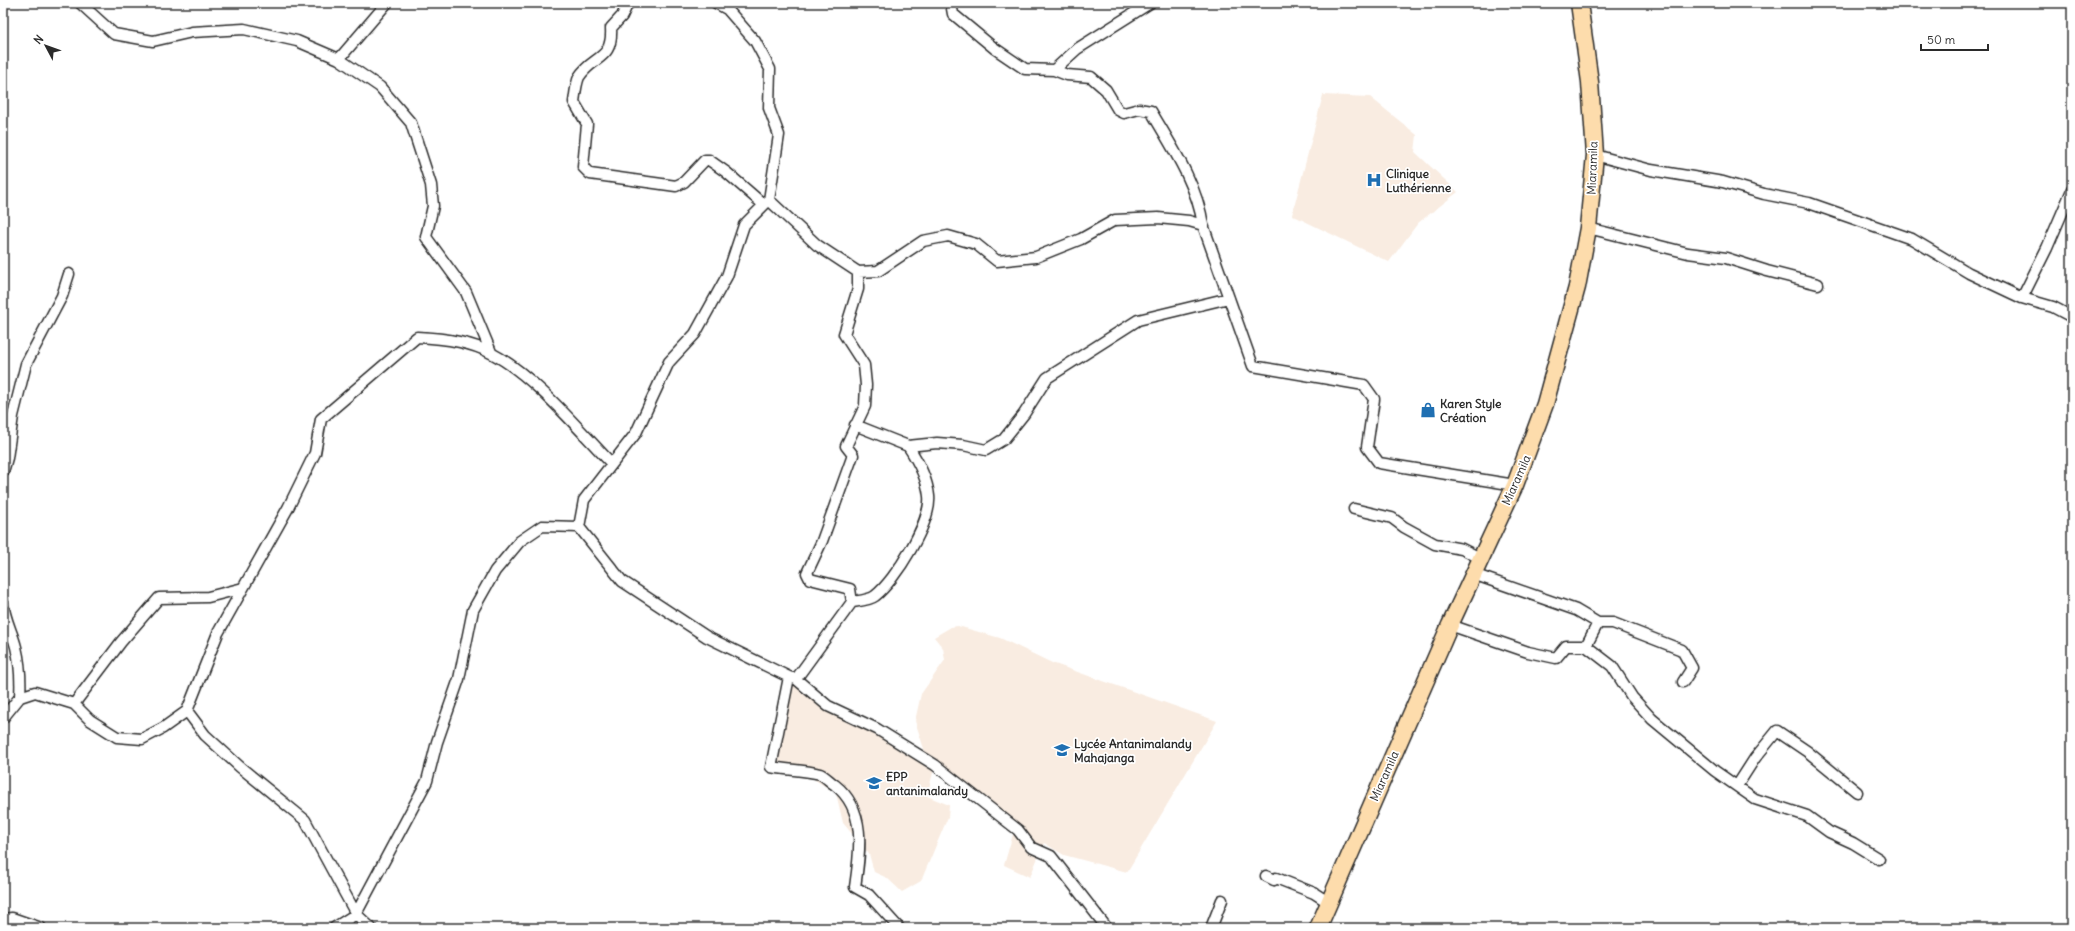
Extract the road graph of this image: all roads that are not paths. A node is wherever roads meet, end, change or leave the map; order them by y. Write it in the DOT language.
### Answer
graph roads {
  1 [pos="80,3"];
  2 [pos="387,3"];
  3 [pos="628,3"];
  4 [pos="716,3"];
  5 [pos="951,3"];
  6 [pos="1150,3"];
  7 [pos="1579,3"];
  8 [pos="728,6"];
  9 [pos="339,59"];
  10 [pos="1054,70"];
  11 [pos="1595,155"];
  12 [pos="2072,190"];
  13 [pos="766,203"];
  14 [pos="1202,225"];
  15 [pos="1588,228"];
  16 [pos="858,272"];
  17 [pos="69,274"];
  18 [pos="1818,284"];
  19 [pos="1229,298"];
  20 [pos="2022,298"];
  21 [pos="2072,317"];
  22 [pos="491,352"];
  23 [pos="855,425"];
  24 [pos="908,446"];
  25 [pos="612,464"];
  26 [pos="3,472"];
  27 [pos="1515,485"];
  28 [pos="1354,509"];
  29 [pos="579,527"];
  30 [pos="1480,558"];
  31 [pos="1473,574"];
  32 [pos="243,588"];
  33 [pos="3,602"];
  34 [pos="852,602"];
  35 [pos="1598,623"];
  36 [pos="1450,625"];
  37 [pos="1586,646"];
  38 [pos="792,678"];
  39 [pos="1683,682"];
  40 [pos="20,697"];
  41 [pos="74,704"];
  42 [pos="187,711"];
  43 [pos="3,718"];
  44 [pos="1737,786"];
  45 [pos="1857,792"];
  46 [pos="1879,859"];
  47 [pos="1266,876"];
  48 [pos="1222,900"];
  49 [pos="1328,902"];
  50 [pos="356,914"];
  51 [pos="3,919"];
  52 [pos="41,928"];
  53 [pos="334,928"];
  54 [pos="371,928"];
  55 [pos="899,928"];
  56 [pos="1107,928"];
  57 [pos="1211,928"];
  58 [pos="1318,928"];
  1 -- 9 [label="street"];
  2 -- 9 [label="street"];
  3 -- 13 [label="street"];
  4 -- 8 [label="street"];
  5 -- 10 [label="street"];
  6 -- 10 [label="street"];
  7 -- 11 [label="main road, Miaramila"];
  8 -- 13 [label="street"];
  9 -- 22 [label="street"];
  10 -- 14 [label="street"];
  11 -- 15 [label="main road, Miaramila"];
  11 -- 20 [label="street"];
  12 -- 20 [label="street"];
  13 -- 16 [label="street"];
  13 -- 25 [label="street"];
  14 -- 16 [label="street"];
  14 -- 19 [label="street"];
  15 -- 18 [label="street"];
  15 -- 27 [label="main road, Miaramila"];
  16 -- 23 [label="street"];
  17 -- 26 [label="street"];
  19 -- 24 [label="street"];
  19 -- 27 [label="street"];
  20 -- 21 [label="street"];
  22 -- 25 [label="street"];
  22 -- 32 [label="street"];
  23 -- 24 [label="street"];
  23 -- 34 [label="street"];
  24 -- 34 [label="street"];
  25 -- 29 [label="street"];
  27 -- 30 [label="main road, Miaramila"];
  28 -- 30 [label="street"];
  29 -- 38 [label="street"];
  29 -- 50 [label="street"];
  30 -- 31 [label="main road, Miaramila"];
  31 -- 35 [label="street"];
  31 -- 36 [label="main road, Miaramila"];
  32 -- 41 [label="street"];
  32 -- 42 [label="street"];
  33 -- 40 [label="street"];
  34 -- 38 [label="street"];
  35 -- 37 [label="street"];
  35 -- 39 [label="street"];
  36 -- 37 [label="street"];
  36 -- 49 [label="main road, Miaramila"];
  37 -- 44 [label="street"];
  38 -- 55 [label="street"];
  38 -- 56 [label="street"];
  40 -- 41 [label="street"];
  40 -- 43 [label="street"];
  41 -- 42 [label="street"];
  42 -- 50 [label="street"];
  44 -- 45 [label="street"];
  44 -- 46 [label="street"];
  47 -- 49 [label="street"];
  48 -- 57 [label="street"];
  49 -- 58 [label="main road, Miaramila"];
  50 -- 53 [label="street"];
  50 -- 54 [label="street"];
  51 -- 52 [label="street"];
}
